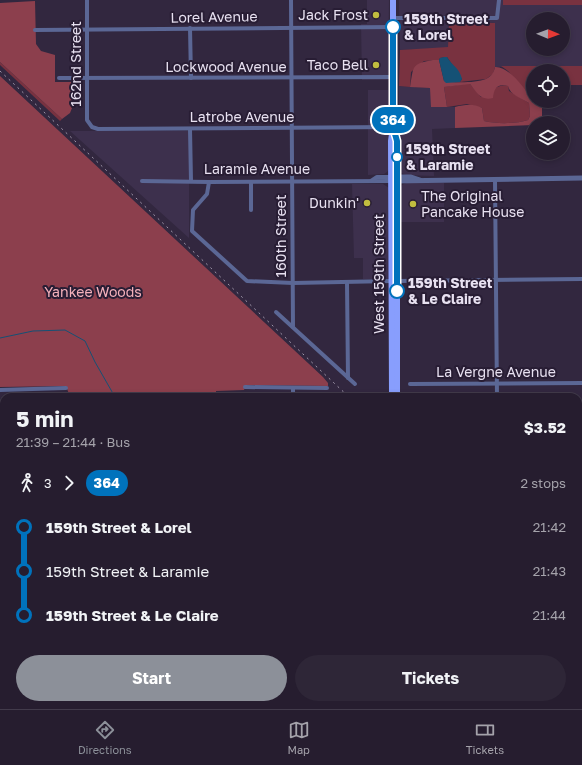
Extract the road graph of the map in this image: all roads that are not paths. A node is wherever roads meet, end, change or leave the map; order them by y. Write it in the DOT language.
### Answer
graph roads {
  1 [pos="87,0"];
  2 [pos="291,0"];
  3 [pos="392,0"];
  4 [pos="498,0"];
  5 [pos="393,18"];
  6 [pos="291,27"];
  7 [pos="393,27"];
  8 [pos="190,28"];
  9 [pos="35,30"];
  10 [pos="87,30"];
  11 [pos="292,77"];
  12 [pos="393,77"];
  13 [pos="59,78"];
  14 [pos="87,78"];
  15 [pos="191,78"];
  16 [pos="92,127"];
  17 [pos="393,127"];
  18 [pos="292,128"];
  19 [pos="190,129"];
  20 [pos="582,178"];
  21 [pos="394,179"];
  22 [pos="495,180"];
  23 [pos="142,181"];
  24 [pos="190,181"];
  25 [pos="292,181"];
  26 [pos="209,182"];
  27 [pos="251,182"];
  28 [pos="251,210"];
  29 [pos="582,279"];
  30 [pos="496,280"];
  31 [pos="394,281"];
  32 [pos="347,282"];
  33 [pos="293,283"];
  34 [pos="276,312"];
  35 [pos="293,327"];
  36 [pos="348,378"];
  37 [pos="582,383"];
  38 [pos="355,384"];
  39 [pos="410,384"];
  40 [pos="497,384"];
  41 [pos="245,387"];
  42 [pos="66,388"];
  43 [pos="293,388"];
  44 [pos="327,388"];
  45 [pos="0,390"];
  46 [pos="293,393"];
  47 [pos="392,393"];
  48 [pos="397,393"];
  49 [pos="497,393"];
  1 -- 10 [label="street, 162nd Street"];
  2 -- 6 [label="street, 160th Street"];
  3 -- 5 [label="main road, West 159th Street"];
  4 -- 5 [label="street"];
  5 -- 7 [label="main road, West 159th Street"];
  6 -- 7 [label="street, Lorel Avenue"];
  6 -- 8 [label="street, Lorel Avenue"];
  6 -- 11 [label="street, 160th Street"];
  7 -- 12 [label="main road, West 159th Street"];
  8 -- 10 [label="street, Lorel Avenue"];
  8 -- 15 [label="street"];
  9 -- 10 [label="street, Lorel Avenue"];
  10 -- 14 [label="street, 162nd Street"];
  11 -- 12 [label="street, Lockwood Avenue"];
  11 -- 15 [label="street, Lockwood Avenue"];
  11 -- 18 [label="street, 160th Street"];
  12 -- 17 [label="main road, West 159th Street"];
  13 -- 14 [label="street, Lockwood Avenue"];
  14 -- 15 [label="street, Lockwood Avenue"];
  14 -- 16 [label="street, 162nd Street"];
  16 -- 19 [label="street, Latrobe Avenue"];
  17 -- 18 [label="street, Latrobe Avenue"];
  17 -- 21 [label="main road, West 159th Street"];
  18 -- 19 [label="street, Latrobe Avenue"];
  18 -- 25 [label="street, 160th Street"];
  19 -- 24 [label="street"];
  20 -- 22 [label="street, Laramie Avenue"];
  21 -- 22 [label="street, Laramie Avenue"];
  21 -- 25 [label="street, Laramie Avenue"];
  21 -- 31 [label="main road, West 159th Street"];
  22 -- 30 [label="street"];
  23 -- 24 [label="street, Laramie Avenue"];
  24 -- 26 [label="street, Laramie Avenue"];
  25 -- 27 [label="street, Laramie Avenue"];
  25 -- 33 [label="street, 160th Street"];
  26 -- 27 [label="street, Laramie Avenue"];
  26 -- 33 [label="street"];
  27 -- 28 [label="street"];
  29 -- 30 [label="street"];
  30 -- 31 [label="street"];
  30 -- 40 [label="street"];
  31 -- 32 [label="street"];
  31 -- 47 [label="main road, West 159th Street"];
  31 -- 48 [label="main road, West 159th Street"];
  32 -- 33 [label="street"];
  32 -- 36 [label="street"];
  33 -- 35 [label="street, 160th Street"];
  34 -- 35 [label="street"];
  35 -- 36 [label="street"];
  36 -- 38 [label="street"];
  37 -- 40 [label="street, La Vergne Avenue"];
  39 -- 40 [label="street, La Vergne Avenue"];
  40 -- 49 [label="street"];
  41 -- 43 [label="street"];
  42 -- 45 [label="street"];
  43 -- 44 [label="street"];
  43 -- 46 [label="street"];
}
